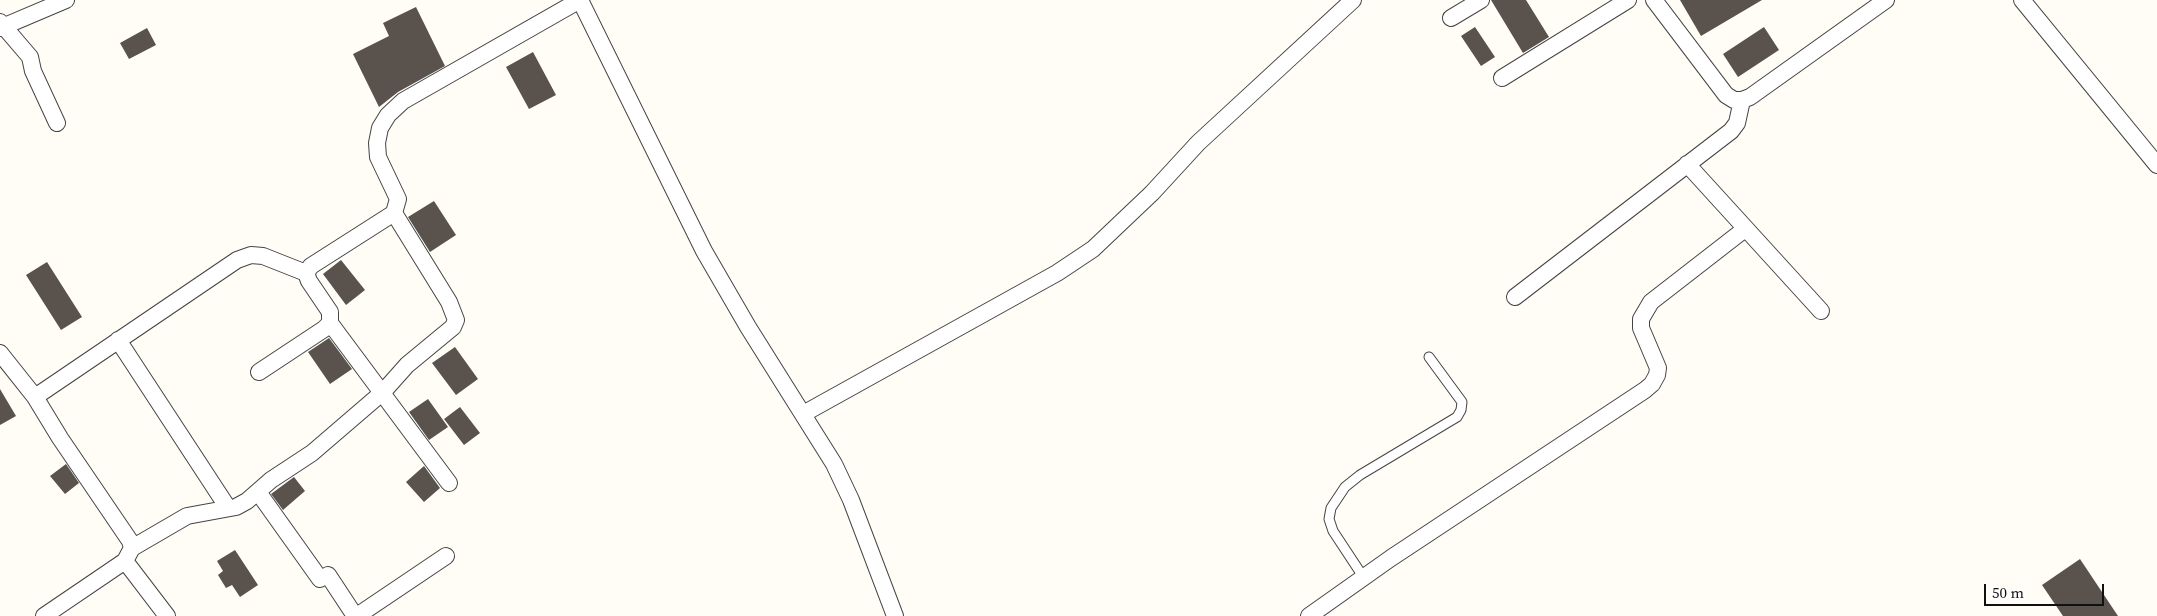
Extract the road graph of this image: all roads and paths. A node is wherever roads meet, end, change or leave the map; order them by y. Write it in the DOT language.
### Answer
graph roads {
  1 [pos="66,0"];
  2 [pos="580,0"];
  3 [pos="1353,0"];
  4 [pos="1481,0"];
  5 [pos="1628,0"];
  6 [pos="1654,0"];
  7 [pos="1886,0"];
  8 [pos="2022,0"];
  9 [pos="1451,18"];
  10 [pos="1,25"];
  11 [pos="1502,78"];
  12 [pos="1742,100"];
  13 [pos="57,123"];
  14 [pos="1687,164"];
  15 [pos="2157,165"];
  16 [pos="394,213"];
  17 [pos="1745,229"];
  18 [pos="306,273"];
  19 [pos="1516,297"];
  20 [pos="1821,311"];
  21 [pos="330,323"];
  22 [pos="118,340"];
  23 [pos="0,354"];
  24 [pos="1429,357"];
  25 [pos="259,372"];
  26 [pos="383,392"];
  27 [pos="35,397"];
  28 [pos="803,414"];
  29 [pos="449,483"];
  30 [pos="258,492"];
  31 [pos="228,508"];
  32 [pos="129,555"];
  33 [pos="446,556"];
  34 [pos="1364,578"];
  35 [pos="44,616"];
  36 [pos="167,616"];
  37 [pos="356,616"];
  38 [pos="895,616"];
  39 [pos="1309,616"];
  1 -- 10 [label="street"];
  2 -- 16 [label="street"];
  2 -- 28 [label="street"];
  3 -- 28 [label="street"];
  4 -- 9 [label="street"];
  5 -- 11 [label="street"];
  6 -- 12 [label="street"];
  7 -- 12 [label="street"];
  8 -- 15 [label="street"];
  10 -- 13 [label="street"];
  12 -- 14 [label="street"];
  14 -- 17 [label="street"];
  14 -- 19 [label="street"];
  16 -- 18 [label="street"];
  16 -- 26 [label="street"];
  17 -- 20 [label="street"];
  17 -- 34 [label="street"];
  18 -- 21 [label="street"];
  18 -- 22 [label="street"];
  21 -- 25 [label="street"];
  21 -- 26 [label="street"];
  22 -- 27 [label="street"];
  22 -- 31 [label="street"];
  23 -- 27 [label="street"];
  24 -- 34 [label="lane"];
  26 -- 29 [label="street"];
  26 -- 30 [label="street"];
  27 -- 32 [label="street"];
  28 -- 38 [label="street"];
  30 -- 31 [label="street"];
  30 -- 37 [label="street"];
  31 -- 32 [label="street"];
  32 -- 35 [label="street"];
  32 -- 36 [label="street"];
  33 -- 37 [label="street"];
  34 -- 39 [label="street"];
}
